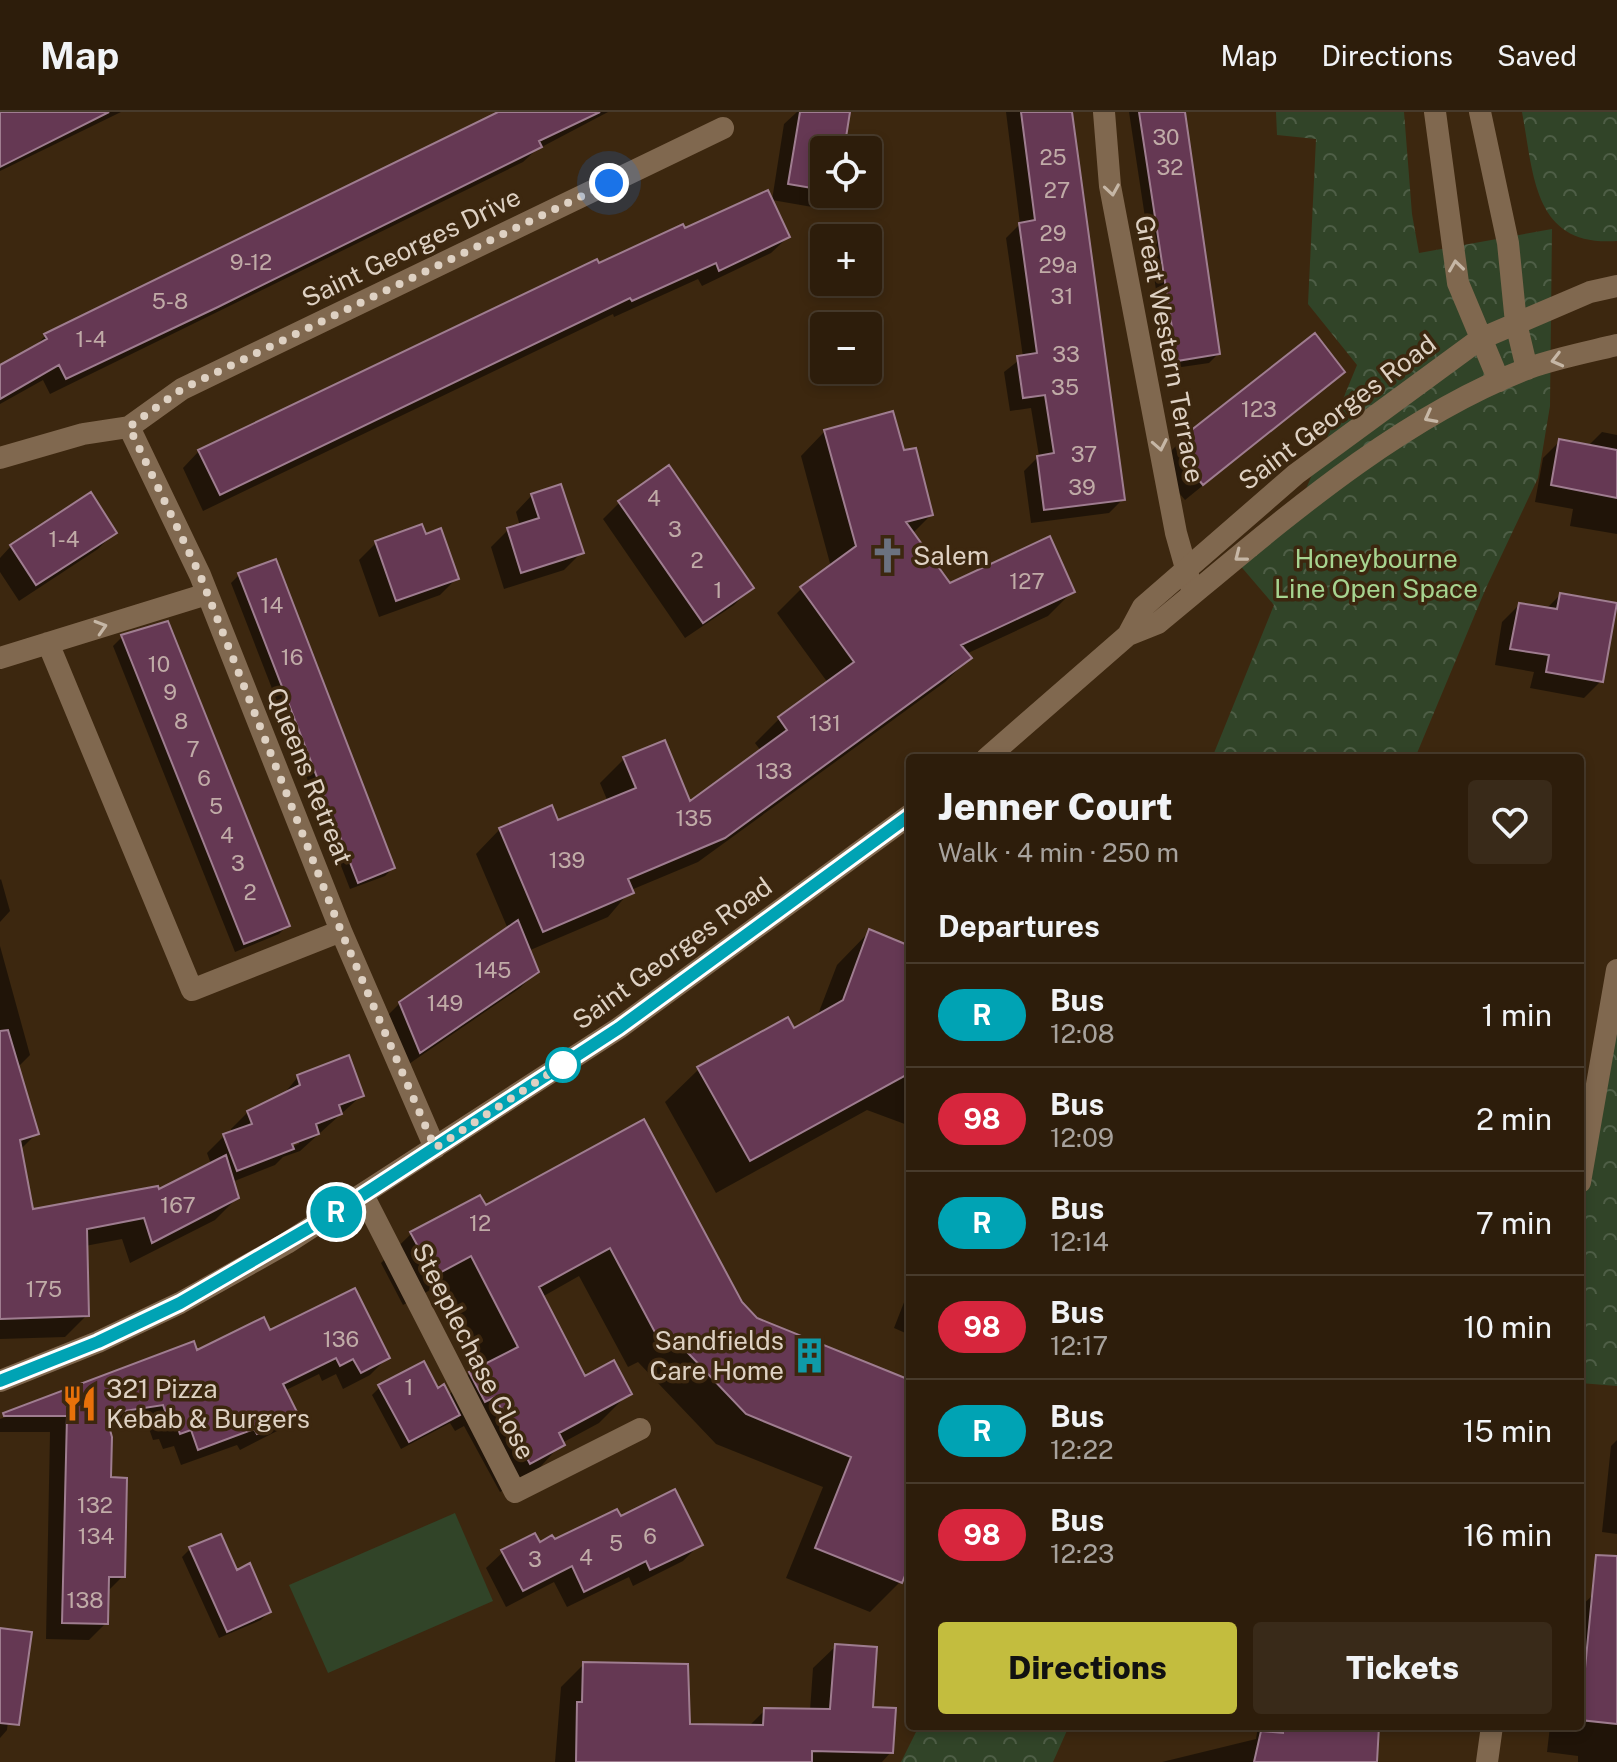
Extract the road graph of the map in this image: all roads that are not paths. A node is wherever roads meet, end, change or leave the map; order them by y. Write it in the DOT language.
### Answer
graph roads {
  1 [pos="1104,112"];
  2 [pos="1435,112"];
  3 [pos="1480,112"];
  4 [pos="723,128"];
  5 [pos="1617,286"];
  6 [pos="1516,323"];
  7 [pos="1480,339"];
  8 [pos="1617,345"];
  9 [pos="1527,369"];
  10 [pos="1499,381"];
  11 [pos="129,427"];
  12 [pos="0,458"];
  13 [pos="1185,571"];
  14 [pos="207,594"];
  15 [pos="1194,594"];
  16 [pos="1128,635"];
  17 [pos="48,643"];
  18 [pos="0,658"];
  19 [pos="992,754"];
  20 [pos="906,818"];
  21 [pos="341,931"];
  22 [pos="1617,970"];
  23 [pos="435,1148"];
  24 [pos="1584,1159"];
  25 [pos="363,1195"];
  26 [pos="0,1381"];
  27 [pos="640,1429"];
  28 [pos="1491,1730"];
  29 [pos="1487,1762"];
  1 -- 13 [label="street, Great Western Terrace, one-way"];
  7 -- 2 [label="street, one-way"];
  3 -- 6 [label="street"];
  4 -- 11 [label="street, Saint Georges Drive"];
  5 -- 6 [label="street, Saint Georges Road"];
  6 -- 7 [label="street, Saint Georges Road"];
  6 -- 9 [label="street"];
  7 -- 10 [label="street"];
  7 -- 13 [label="street, Saint Georges Road"];
  8 -- 9 [label="street, Saint Georges Road, one-way"];
  9 -- 10 [label="street, Saint Georges Road"];
  10 -- 15 [label="street, Saint Georges Road, one-way"];
  11 -- 12 [label="street"];
  11 -- 14 [label="street, Queens Retreat"];
  13 -- 15 [label="street, Great Western Terrace"];
  13 -- 16 [label="street, Saint Georges Road"];
  17 -- 14 [label="street, one-way"];
  14 -- 21 [label="street, Queens Retreat"];
  15 -- 16 [label="street, Saint Georges Road"];
  16 -- 19 [label="street, Saint Georges Road"];
  17 -- 18 [label="street"];
  17 -- 21 [label="street"];
  20 -- 23 [label="street, Saint Georges Road"];
  21 -- 23 [label="street, Queens Retreat"];
  22 -- 24 [label="street"];
  23 -- 25 [label="street, Saint Georges Road"];
  25 -- 26 [label="street, Saint Georges Road"];
  25 -- 27 [label="street, Steeplechase Close"];
  28 -- 29 [label="street"];
}
